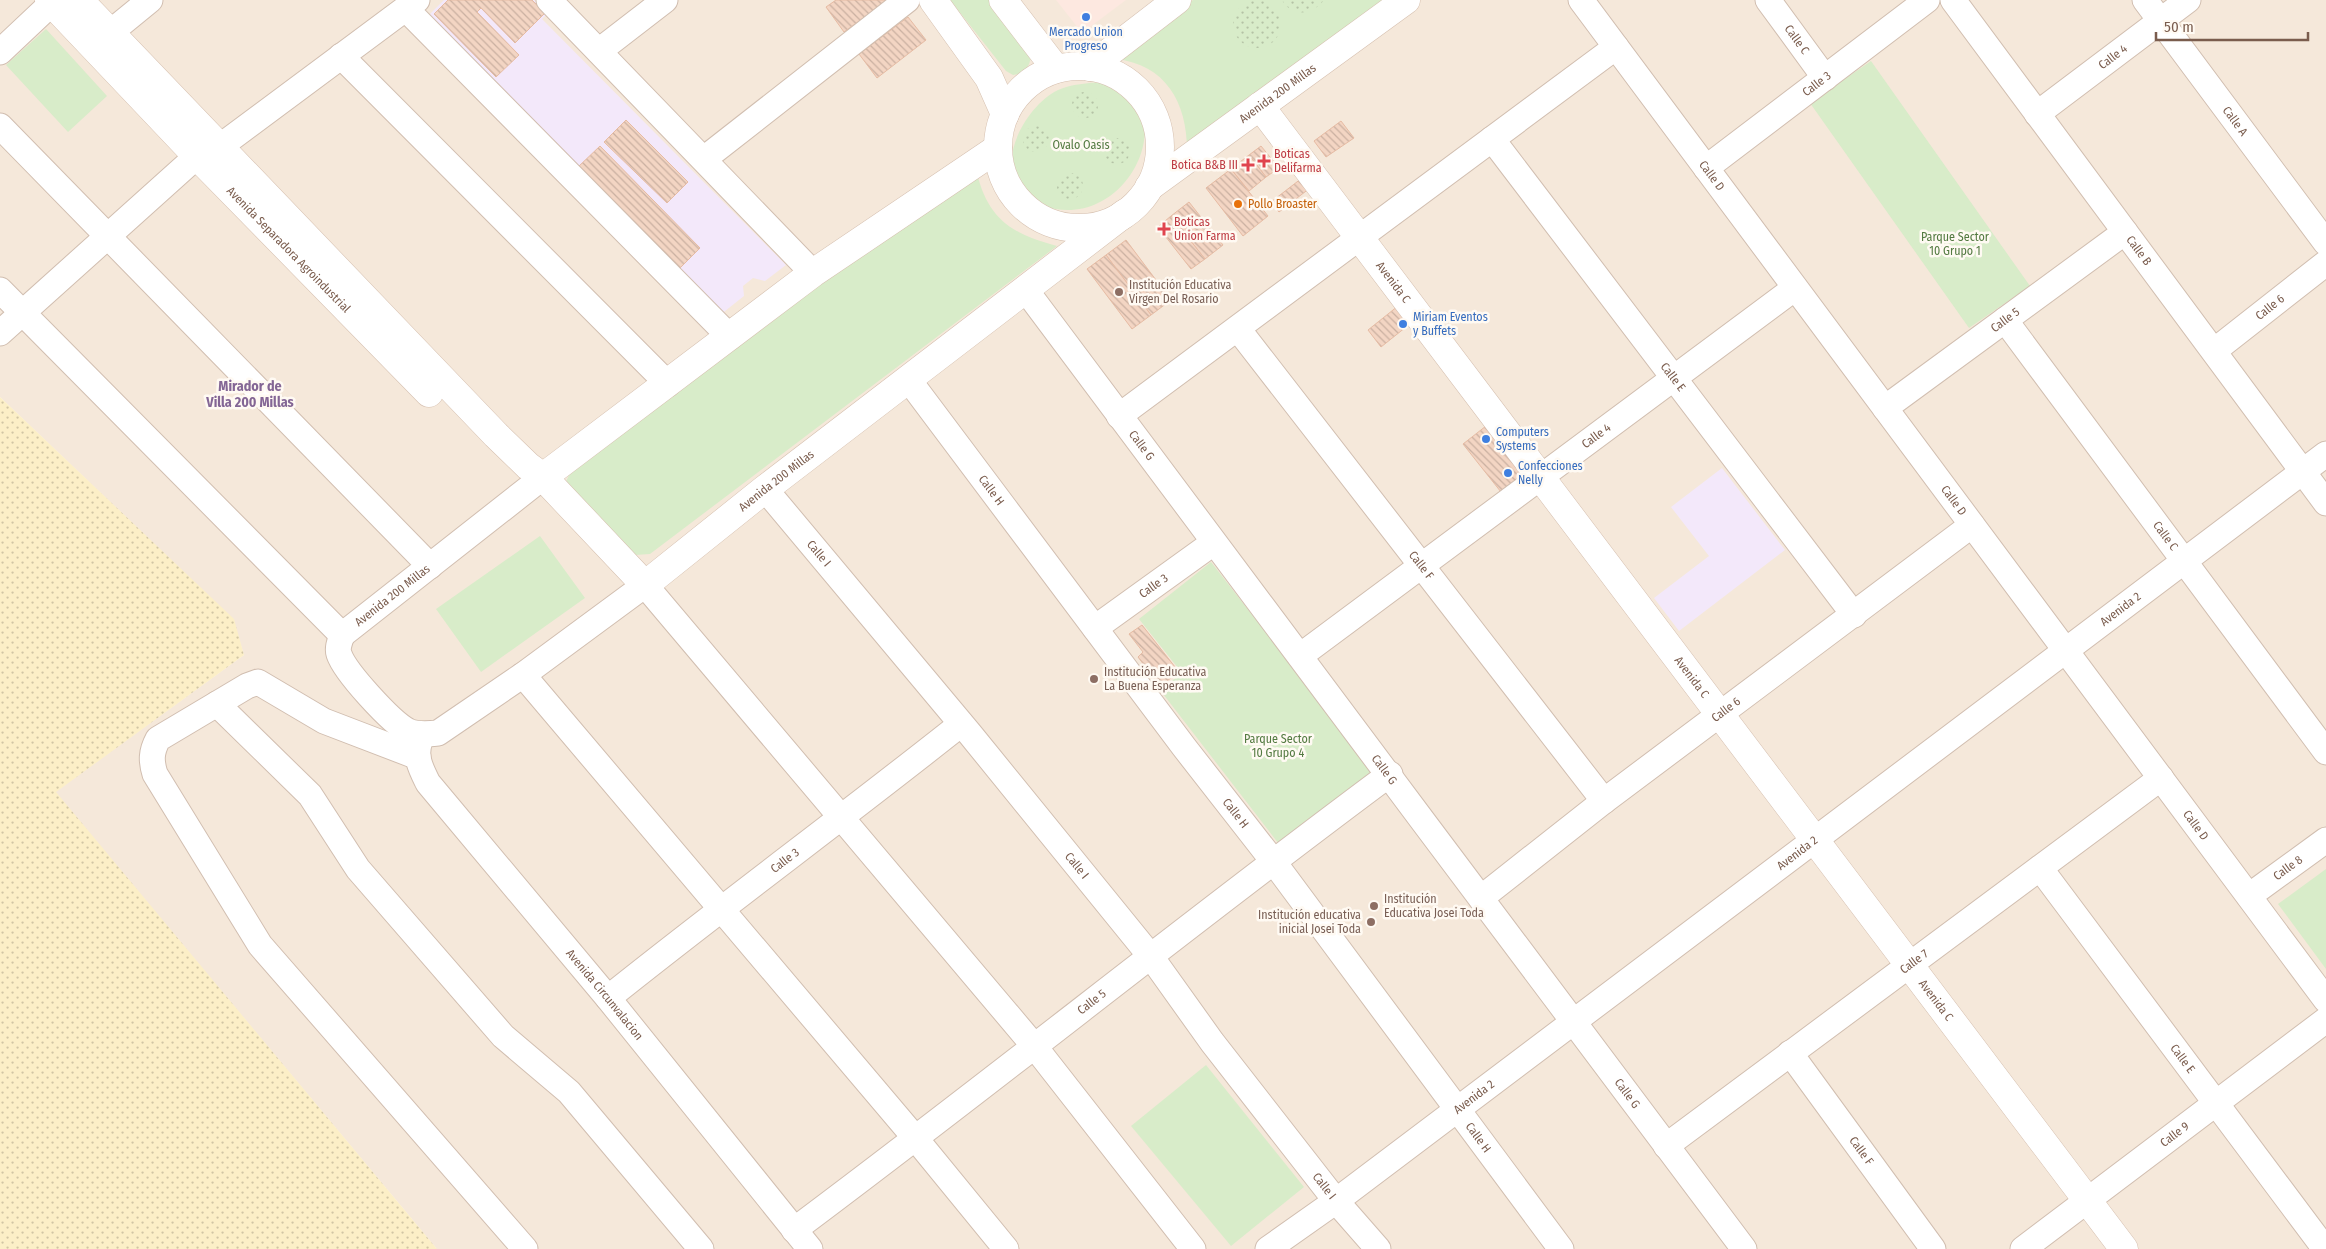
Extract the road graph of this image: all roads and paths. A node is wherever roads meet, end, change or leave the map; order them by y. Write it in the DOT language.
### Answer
graph roads {
  1 [pos="79,0"];
  2 [pos="150,0"];
  3 [pos="549,0"];
  4 [pos="665,0"];
  5 [pos="907,0"];
  6 [pos="933,0"];
  7 [pos="1003,0"];
  8 [pos="1177,0"];
  9 [pos="1406,0"];
  10 [pos="1581,0"];
  11 [pos="1768,0"];
  12 [pos="1927,0"];
  13 [pos="1953,0"];
  14 [pos="2144,0"];
  15 [pos="2188,0"];
  16 [pos="51,2"];
  17 [pos="411,4"];
  18 [pos="2160,21"];
  19 [pos="101,39"];
  20 [pos="1616,48"];
  21 [pos="599,51"];
  22 [pos="0,52"];
  23 [pos="341,56"];
  24 [pos="1090,67"];
  25 [pos="1056,69"];
  26 [pos="1825,78"];
  27 [pos="1260,106"];
  28 [pos="1005,114"];
  29 [pos="2037,114"];
  30 [pos="0,126"];
  31 [pos="1492,139"];
  32 [pos="998,148"];
  33 [pos="208,152"];
  34 [pos="704,159"];
  35 [pos="1706,168"];
  36 [pos="1149,188"];
  37 [pos="1126,213"];
  38 [pos="2125,232"];
  39 [pos="108,236"];
  40 [pos="1360,238"];
  41 [pos="2326,243"];
  42 [pos="2326,263"];
  43 [pos="813,273"];
  44 [pos="1796,288"];
  45 [pos="1025,289"];
  46 [pos="0,290"];
  47 [pos="22,313"];
  48 [pos="2004,320"];
  49 [pos="1238,329"];
  50 [pos="0,333"];
  51 [pos="730,337"];
  52 [pos="2214,351"];
  53 [pos="1674,378"];
  54 [pos="908,380"];
  55 [pos="668,384"];
  56 [pos="1885,408"];
  57 [pos="1119,416"];
  58 [pos="2326,454"];
  59 [pos="2303,472"];
  60 [pos="1541,477"];
  61 [pos="543,478"];
  62 [pos="765,489"];
  63 [pos="2326,503"];
  64 [pos="1972,526"];
  65 [pos="1213,543"];
  66 [pos="2184,561"];
  67 [pos="1420,564"];
  68 [pos="430,566"];
  69 [pos="645,585"];
  70 [pos="1854,615"];
  71 [pos="1095,628"];
  72 [pos="342,635"];
  73 [pos="2065,650"];
  74 [pos="1300,656"];
  75 [pos="523,676"];
  76 [pos="217,704"];
  77 [pos="1720,715"];
  78 [pos="961,724"];
  79 [pos="420,746"];
  80 [pos="2326,752"];
  81 [pos="1390,774"];
  82 [pos="2160,778"];
  83 [pos="1604,801"];
  84 [pos="843,818"];
  85 [pos="1814,840"];
  86 [pos="2326,840"];
  87 [pos="1273,861"];
  88 [pos="2040,868"];
  89 [pos="2249,896"];
  90 [pos="1481,898"];
  91 [pos="720,909"];
  92 [pos="1152,958"];
  93 [pos="1909,965"];
  94 [pos="608,998"];
  95 [pos="2326,1000"];
  96 [pos="2326,1020"];
  97 [pos="1573,1021"];
  98 [pos="1035,1047"];
  99 [pos="1790,1053"];
  100 [pos="2216,1103"];
  101 [pos="1456,1109"];
  102 [pos="916,1139"];
  103 [pos="1666,1146"];
  104 [pos="1336,1200"];
  105 [pos="2087,1201"];
  106 [pos="794,1230"];
  107 [pos="525,1249"];
  108 [pos="701,1249"];
  109 [pos="810,1249"];
  110 [pos="1006,1249"];
  111 [pos="1193,1249"];
  112 [pos="1268,1249"];
  113 [pos="1378,1249"];
  114 [pos="1562,1249"];
  115 [pos="1744,1249"];
  116 [pos="1933,1249"];
  117 [pos="2023,1249"];
  118 [pos="2124,1249"];
  119 [pos="2325,1249"];
  1 -- 19 [label="street, Avenida Separadora Agroindustrial"];
  2 -- 19 [label="street"];
  3 -- 21 [label="street"];
  4 -- 21 [label="street"];
  5 -- 34 [label="street"];
  6 -- 28 [label="street"];
  7 -- 25 [label="street"];
  8 -- 24 [label="street"];
  9 -- 27 [label="street, Avenida 200 Millas"];
  10 -- 20 [label="street, Calle D"];
  11 -- 26 [label="street, Calle C"];
  12 -- 26 [label="street, Calle 3"];
  13 -- 29 [label="street, Calle B"];
  14 -- 18 [label="street, Calle A"];
  15 -- 18 [label="street, Calle 4"];
  16 -- 19 [label="street, Avenida Separadora Agroindustrial"];
  16 -- 22 [label="street"];
  17 -- 23 [label="street"];
  17 -- 51 [label="street"];
  18 -- 29 [label="street, Calle 4"];
  18 -- 41 [label="street, Calle A"];
  19 -- 33 [label="street, Avenida Separadora Agroindustrial"];
  20 -- 31 [label="street"];
  20 -- 35 [label="street, Calle D"];
  21 -- 34 [label="street"];
  23 -- 33 [label="street"];
  23 -- 55 [label="street"];
  24 -- 25 [label="street"];
  24 -- 36 [label="street"];
  25 -- 28 [label="street"];
  26 -- 35 [label="street, Calle 3"];
  27 -- 36 [label="street, Avenida 200 Millas"];
  27 -- 40 [label="street, Avenida C"];
  28 -- 32 [label="street"];
  29 -- 38 [label="street, Calle B"];
  30 -- 39 [label="street"];
  31 -- 40 [label="street"];
  31 -- 53 [label="street, Calle E"];
  32 -- 37 [label="street"];
  32 -- 43 [label="street, Avenida 200 Millas"];
  33 -- 39 [label="street"];
  33 -- 61 [label="street, Avenida Separadora Agroindustrial"];
  34 -- 43 [label="street"];
  35 -- 44 [label="street, Calle D"];
  36 -- 37 [label="street"];
  37 -- 45 [label="street, Avenida 200 Millas"];
  38 -- 48 [label="street, Calle 5"];
  38 -- 52 [label="street, Calle B"];
  39 -- 47 [label="street"];
  39 -- 68 [label="street"];
  40 -- 49 [label="street"];
  40 -- 60 [label="street, Avenida C"];
  42 -- 52 [label="street, Calle 6"];
  43 -- 51 [label="street, Avenida 200 Millas"];
  44 -- 53 [label="street, Calle 4"];
  44 -- 56 [label="street, Calle D"];
  45 -- 54 [label="street, Avenida 200 Millas"];
  45 -- 57 [label="street, Calle G"];
  46 -- 47 [label="street"];
  47 -- 50 [label="street"];
  47 -- 72 [label="street"];
  48 -- 56 [label="street, Calle 5"];
  48 -- 66 [label="street, Calle C"];
  49 -- 57 [label="street"];
  49 -- 67 [label="street, Calle F"];
  51 -- 55 [label="street, Avenida 200 Millas"];
  52 -- 59 [label="street, Calle B"];
  53 -- 60 [label="street, Calle 4"];
  53 -- 70 [label="street, Calle E"];
  54 -- 62 [label="street, Avenida 200 Millas"];
  54 -- 71 [label="street, Calle H"];
  55 -- 61 [label="street, Avenida 200 Millas"];
  56 -- 64 [label="street, Calle D"];
  57 -- 65 [label="street, Calle G"];
  58 -- 59 [label="street, Avenida 2"];
  59 -- 63 [label="street, Calle B"];
  59 -- 66 [label="street, Avenida 2"];
  60 -- 67 [label="street, Calle 4"];
  60 -- 77 [label="street, Avenida C"];
  61 -- 68 [label="street, Avenida 200 Millas"];
  61 -- 69 [label="street"];
  62 -- 69 [label="street, Avenida 200 Millas"];
  62 -- 78 [label="street, Calle I"];
  64 -- 70 [label="street, Calle 6"];
  64 -- 73 [label="street, Calle D"];
  65 -- 71 [label="street, Calle 3"];
  65 -- 74 [label="street, Calle G"];
  66 -- 73 [label="street, Avenida 2"];
  66 -- 80 [label="street, Calle C"];
  67 -- 74 [label="street, Calle 4"];
  67 -- 83 [label="street, Calle F"];
  68 -- 72 [label="street, Avenida 200 Millas"];
  69 -- 75 [label="street, Avenida 200 Millas"];
  69 -- 84 [label="street"];
  70 -- 77 [label="street, Calle 6"];
  71 -- 87 [label="street, Calle H"];
  72 -- 79 [label="street"];
  73 -- 82 [label="street, Calle D"];
  73 -- 85 [label="street, Avenida 2"];
  74 -- 81 [label="street, Calle G"];
  75 -- 79 [label="street, Avenida 200 Millas"];
  75 -- 91 [label="street"];
  76 -- 79 [label="street"];
  76 -- 107 [label="street"];
  76 -- 108 [label="street"];
  77 -- 83 [label="street, Calle 6"];
  77 -- 85 [label="street, Avenida C"];
  78 -- 84 [label="street, Calle 3"];
  78 -- 92 [label="street, Calle I"];
  79 -- 94 [label="street, Avenida Circunvalacion"];
  81 -- 87 [label="street, Calle 5"];
  81 -- 90 [label="street, Calle G"];
  82 -- 88 [label="street, Calle 7"];
  82 -- 89 [label="street, Calle D"];
  83 -- 90 [label="street, Calle 6"];
  84 -- 91 [label="street, Calle 3"];
  84 -- 98 [label="street"];
  85 -- 93 [label="street, Avenida C"];
  85 -- 97 [label="street, Avenida 2"];
  86 -- 89 [label="street, Calle 8"];
  87 -- 92 [label="street, Calle 5"];
  87 -- 101 [label="street, Calle H"];
  88 -- 93 [label="street, Calle 7"];
  88 -- 100 [label="street, Calle E"];
  89 -- 95 [label="street, Calle D"];
  90 -- 97 [label="street, Calle G"];
  91 -- 94 [label="street, Calle 3"];
  91 -- 102 [label="street"];
  92 -- 98 [label="street, Calle 5"];
  92 -- 104 [label="street, Calle I"];
  93 -- 99 [label="street, Calle 7"];
  93 -- 105 [label="street, Avenida C"];
  94 -- 106 [label="street, Avenida Circunvalacion"];
  96 -- 100 [label="street, Calle 9"];
  97 -- 101 [label="street, Avenida 2"];
  97 -- 103 [label="street, Calle G"];
  98 -- 102 [label="street, Calle 5"];
  98 -- 111 [label="street"];
  99 -- 103 [label="street, Calle 7"];
  99 -- 116 [label="street, Calle F"];
  100 -- 105 [label="street, Calle 9"];
  100 -- 119 [label="street, Calle E"];
  101 -- 104 [label="street, Avenida 2"];
  101 -- 114 [label="street, Calle H"];
  102 -- 106 [label="street, Calle 5"];
  102 -- 110 [label="street"];
  103 -- 115 [label="street, Calle G"];
  104 -- 112 [label="street, Avenida 2"];
  104 -- 113 [label="street, Calle I"];
  105 -- 117 [label="street, Calle 9"];
  105 -- 118 [label="street, Avenida C"];
  106 -- 109 [label="street, Avenida Circunvalacion"];
}
